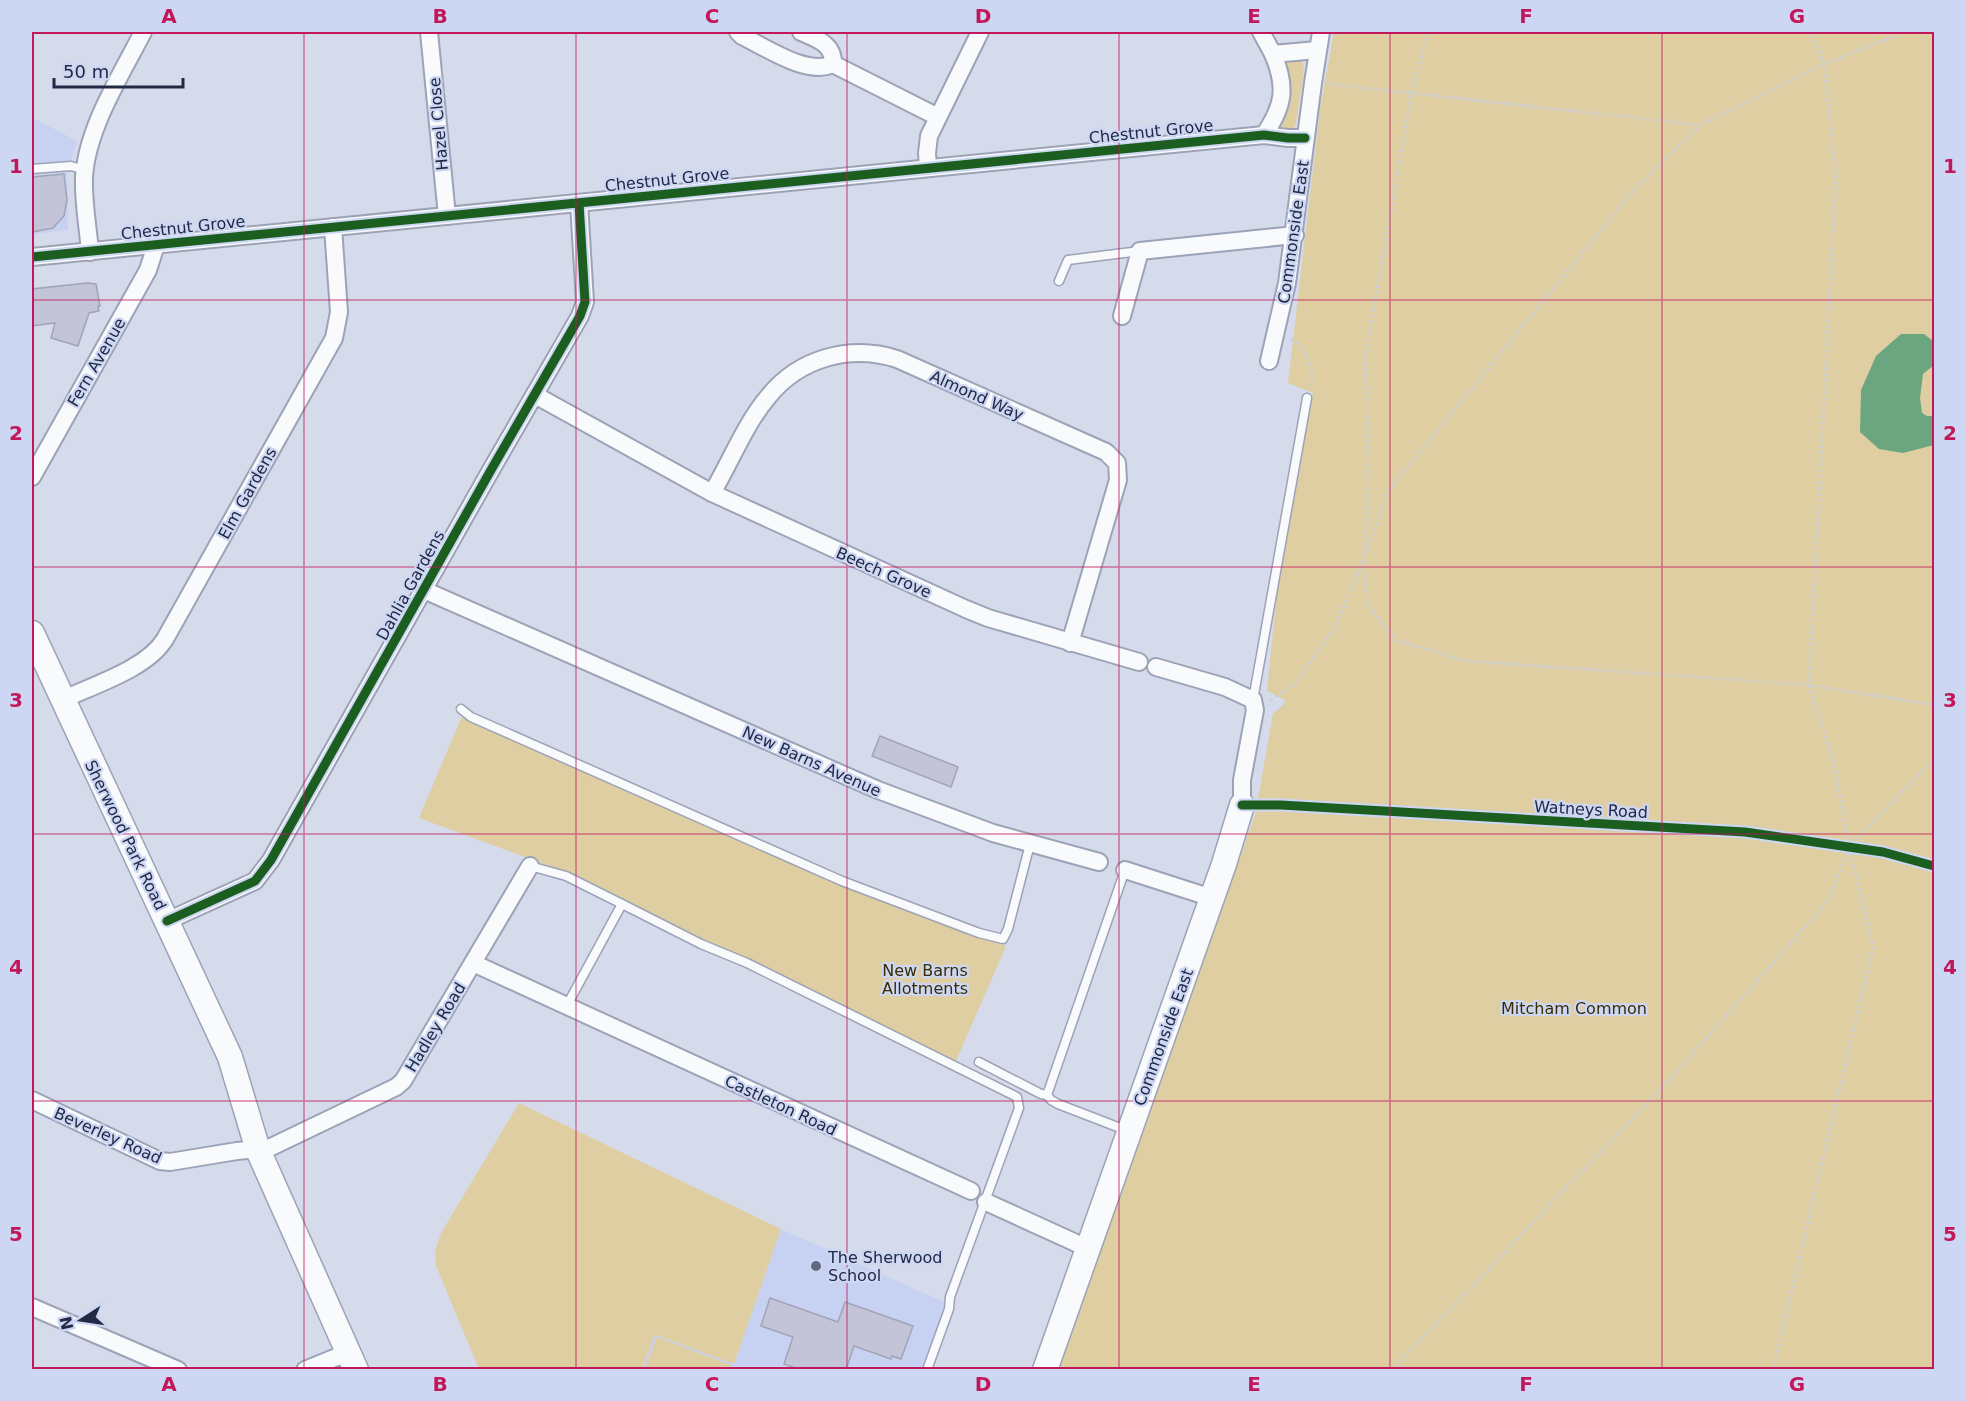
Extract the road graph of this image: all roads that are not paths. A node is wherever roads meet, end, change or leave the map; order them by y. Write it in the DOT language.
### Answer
graph roads {
  1 [pos="143,32"];
  2 [pos="429,32"];
  3 [pos="738,32"];
  4 [pos="801,32"];
  5 [pos="980,32"];
  6 [pos="1261,32"];
  7 [pos="1321,32"];
  8 [pos="1317,50"];
  9 [pos="1273,54"];
  10 [pos="833,64"];
  11 [pos="938,117"];
  12 [pos="1264,135"];
  13 [pos="1305,138"];
  14 [pos="928,168"];
  15 [pos="32,169"];
  16 [pos="85,170"];
  17 [pos="579,203"];
  18 [pos="447,216"];
  19 [pos="333,227"];
  20 [pos="1295,235"];
  21 [pos="156,245"];
  22 [pos="1140,251"];
  23 [pos="90,252"];
  24 [pos="32,258"];
  25 [pos="1059,281"];
  26 [pos="1122,316"];
  27 [pos="1269,361"];
  28 [pos="535,395"];
  29 [pos="1307,398"];
  30 [pos="32,477"];
  31 [pos="712,494"];
  32 [pos="424,590"];
  33 [pos="32,633"];
  34 [pos="1070,643"];
  35 [pos="1139,663"];
  36 [pos="1156,667"];
  37 [pos="62,700"];
  38 [pos="1254,705"];
  39 [pos="461,709"];
  40 [pos="1242,805"];
  41 [pos="1030,844"];
  42 [pos="1098,862"];
  43 [pos="530,866"];
  44 [pos="1125,870"];
  45 [pos="1212,898"];
  46 [pos="622,904"];
  47 [pos="167,921"];
  48 [pos="473,963"];
  49 [pos="566,1007"];
  50 [pos="979,1062"];
  51 [pos="1047,1095"];
  52 [pos="32,1100"];
  53 [pos="1129,1132"];
  54 [pos="258,1150"];
  55 [pos="971,1191"];
  56 [pos="986,1202"];
  57 [pos="1087,1248"];
  58 [pos="32,1307"];
  59 [pos="353,1361"];
  60 [pos="178,1370"];
  61 [pos="305,1370"];
  62 [pos="927,1370"];
  63 [pos="1045,1370"];
  1 -- 16 [label="street"];
  2 -- 18 [label="street, Hazel Close"];
  3 -- 10 [label="street"];
  4 -- 10 [label="street"];
  5 -- 11 [label="street"];
  6 -- 9 [label="street"];
  7 -- 8 [label="street, Commonside East"];
  8 -- 9 [label="street"];
  8 -- 13 [label="street, Commonside East"];
  9 -- 12 [label="street"];
  10 -- 11 [label="street"];
  11 -- 14 [label="street"];
  12 -- 13 [label="street, Chestnut Grove"];
  12 -- 14 [label="street, Chestnut Grove"];
  13 -- 20 [label="street, Commonside East"];
  14 -- 17 [label="street, Chestnut Grove"];
  15 -- 16 [label="lane"];
  16 -- 23 [label="street"];
  17 -- 18 [label="street, Chestnut Grove"];
  17 -- 28 [label="street, Dahlia Gardens"];
  18 -- 19 [label="street, Chestnut Grove"];
  19 -- 21 [label="street, Chestnut Grove"];
  19 -- 37 [label="street, Elm Gardens"];
  20 -- 22 [label="street"];
  20 -- 27 [label="street, Commonside East"];
  21 -- 23 [label="street, Chestnut Grove"];
  21 -- 30 [label="street, Fern Avenue"];
  22 -- 25 [label="lane"];
  22 -- 26 [label="street"];
  23 -- 24 [label="street, Chestnut Grove"];
  28 -- 31 [label="street, Beech Grove"];
  28 -- 32 [label="street, Dahlia Gardens"];
  29 -- 38 [label="lane"];
  31 -- 34 [label="street, Beech Grove"];
  31 -- 34 [label="street, Almond Way"];
  32 -- 41 [label="street, New Barns Avenue"];
  32 -- 47 [label="street, Dahlia Gardens"];
  33 -- 37 [label="street, Sherwood Park Road"];
  34 -- 35 [label="street, Beech Grove"];
  36 -- 38 [label="street"];
  37 -- 47 [label="street, Sherwood Park Road"];
  38 -- 40 [label="street, Commonside East"];
  39 -- 41 [label="lane"];
  40 -- 45 [label="street, Commonside East"];
  41 -- 42 [label="street, New Barns Avenue"];
  43 -- 46 [label="lane"];
  43 -- 48 [label="street, Hadley Road"];
  44 -- 45 [label="street"];
  44 -- 51 [label="lane"];
  45 -- 53 [label="street, Commonside East"];
  46 -- 49 [label="lane"];
  46 -- 56 [label="lane"];
  47 -- 54 [label="street, Sherwood Park Road"];
  48 -- 49 [label="street, Castleton Road"];
  48 -- 54 [label="street, Hadley Road"];
  49 -- 55 [label="street, Castleton Road"];
  50 -- 51 [label="lane"];
  51 -- 53 [label="lane"];
  52 -- 54 [label="street, Beverley Road"];
  53 -- 57 [label="street, Commonside East"];
  54 -- 59 [label="street, Sherwood Park Road"];
  56 -- 57 [label="street"];
  56 -- 62 [label="lane"];
  57 -- 63 [label="street, Commonside East"];
  58 -- 60 [label="street"];
  59 -- 61 [label="street"];
}
